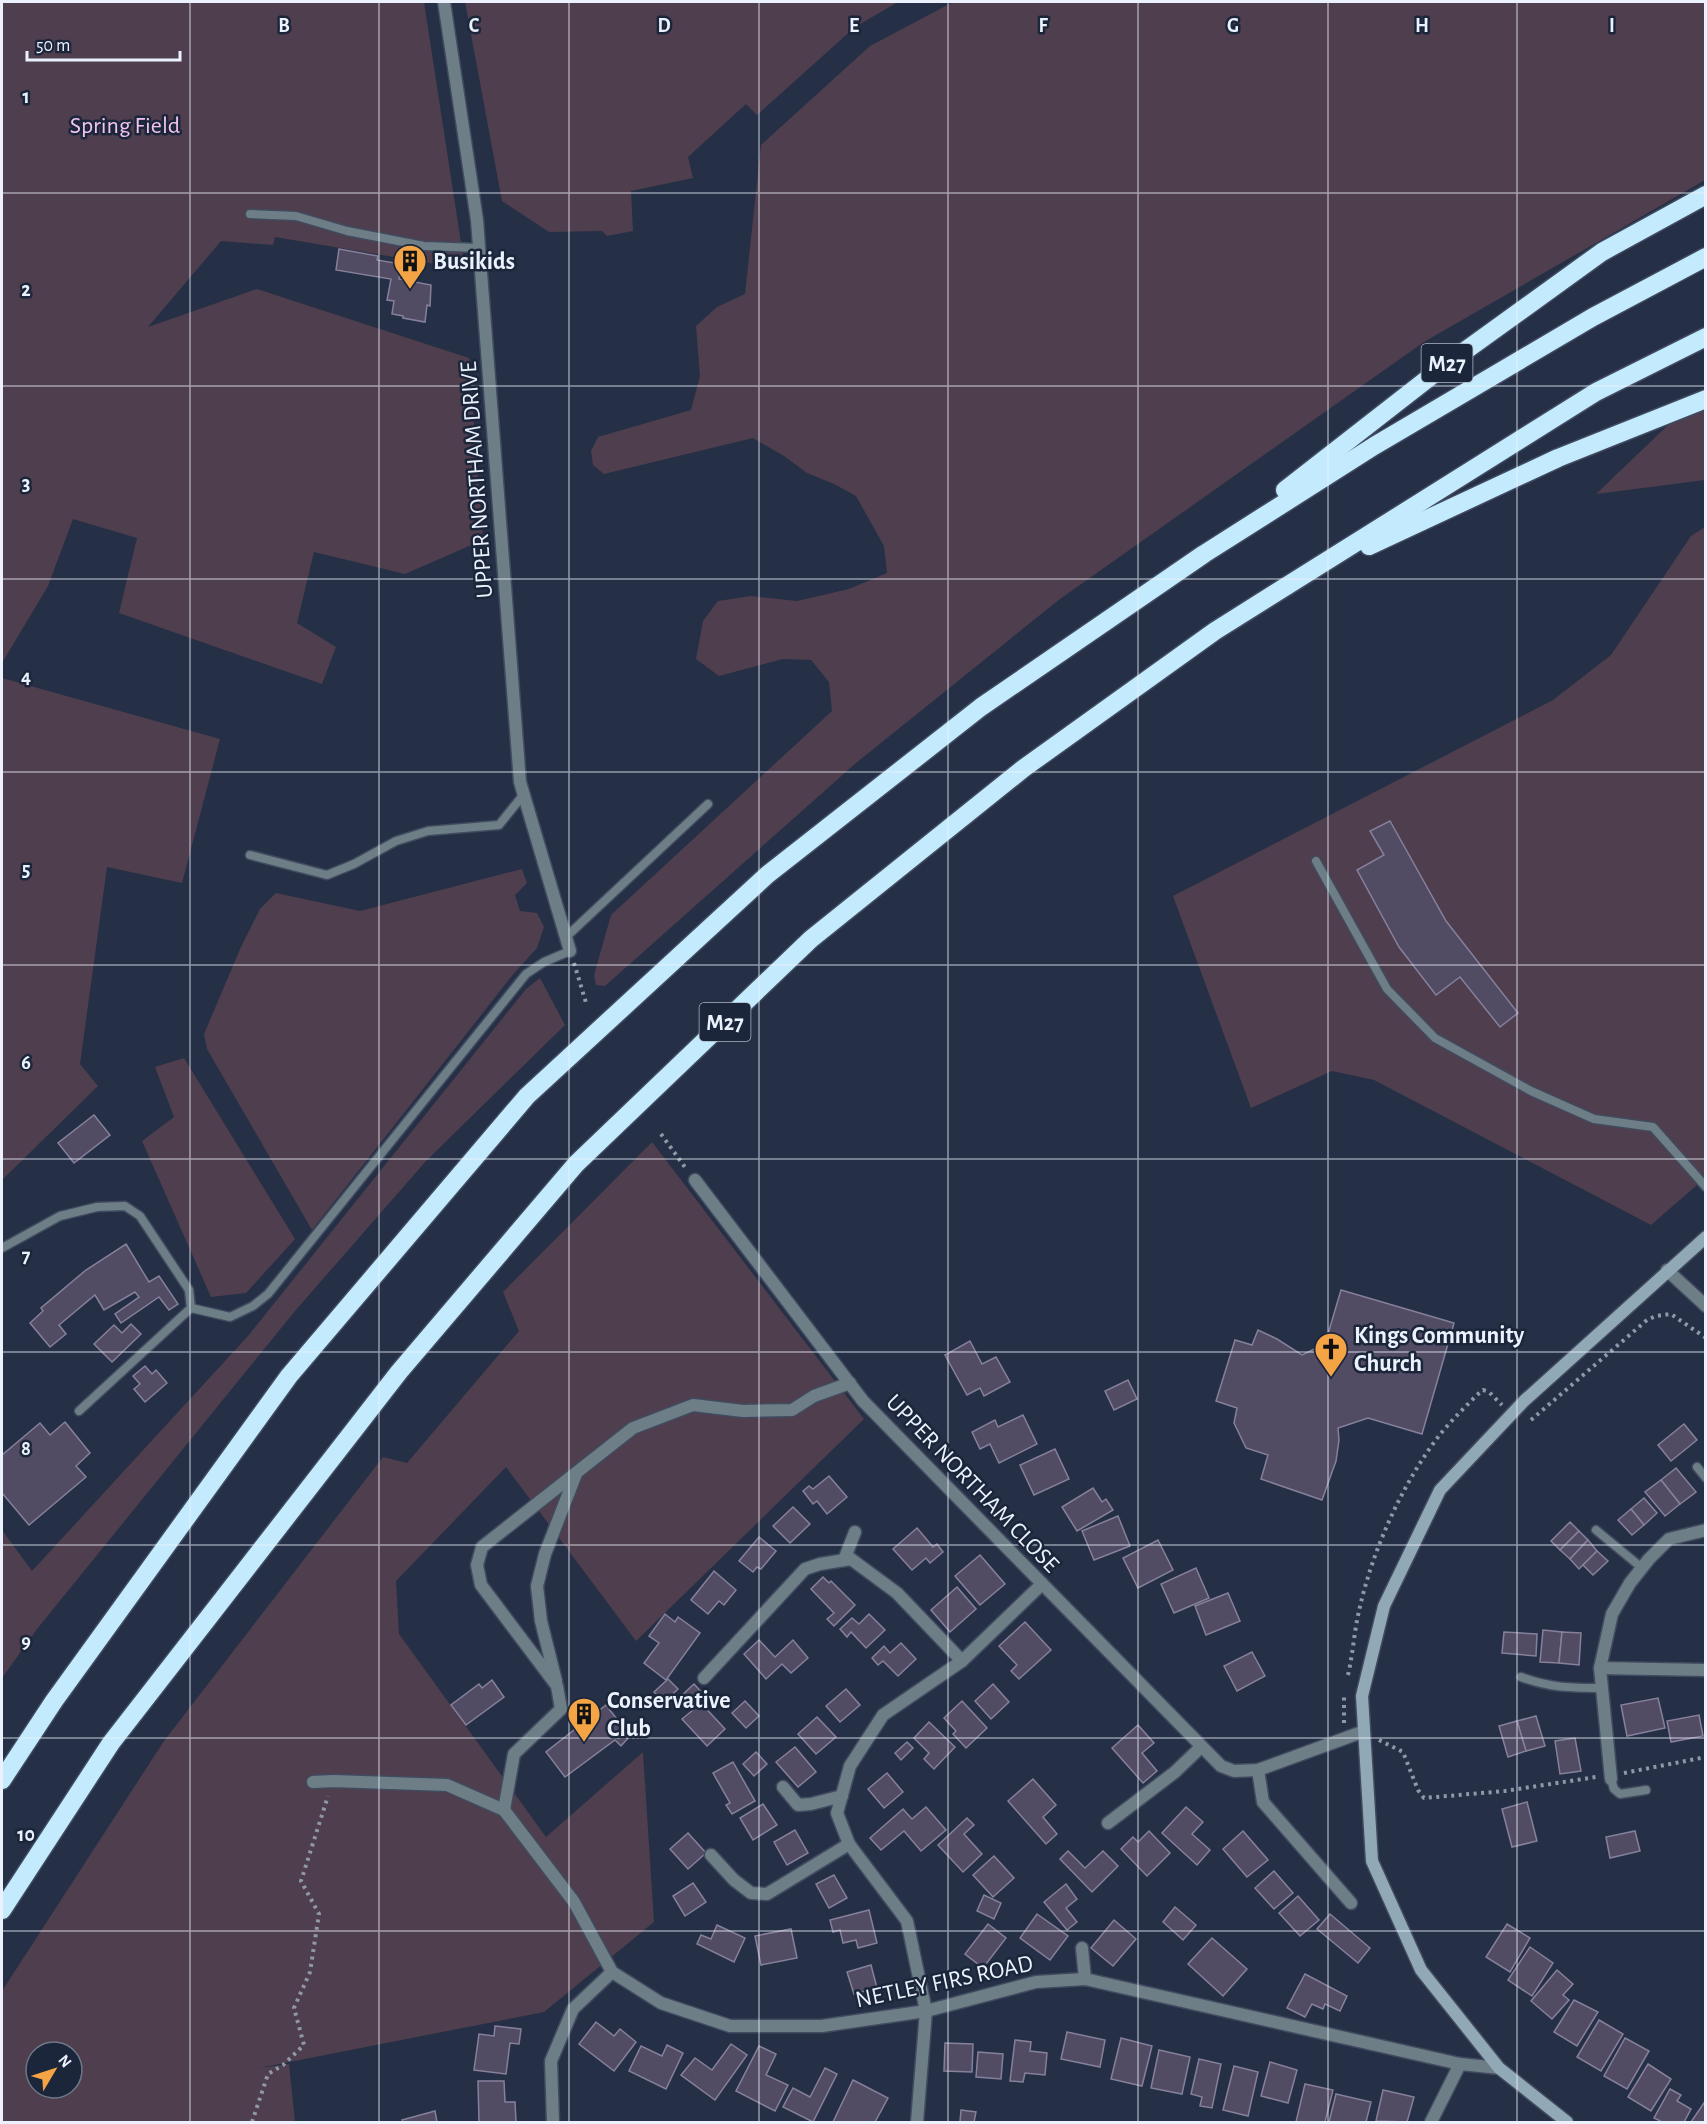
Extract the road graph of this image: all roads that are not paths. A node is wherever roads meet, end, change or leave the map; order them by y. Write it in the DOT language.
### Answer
graph roads {
  1 [pos="444,2"];
  2 [pos="1706,195"];
  3 [pos="250,214"];
  4 [pos="479,248"];
  5 [pos="1706,257"];
  6 [pos="1706,337"];
  7 [pos="1706,399"];
  8 [pos="1204,554"];
  9 [pos="1298,579"];
  10 [pos="524,794"];
  11 [pos="708,804"];
  12 [pos="250,855"];
  13 [pos="1316,861"];
  14 [pos="566,938"];
  15 [pos="570,951"];
  16 [pos="695,1180"];
  17 [pos="1706,1187"];
  18 [pos="1706,1237"];
  19 [pos="2,1248"];
  20 [pos="1666,1270"];
  21 [pos="1706,1306"];
  22 [pos="191,1308"];
  23 [pos="850,1383"];
  24 [pos="79,1411"];
  25 [pos="1697,1467"];
  26 [pos="577,1472"];
  27 [pos="1706,1478"];
  28 [pos="1596,1530"];
  29 [pos="1706,1530"];
  30 [pos="855,1532"];
  31 [pos="844,1560"];
  32 [pos="1642,1568"];
  33 [pos="1042,1584"];
  34 [pos="962,1661"];
  35 [pos="1600,1668"];
  36 [pos="1706,1670"];
  37 [pos="1521,1677"];
  38 [pos="705,1678"];
  39 [pos="557,1686"];
  40 [pos="1602,1688"];
  41 [pos="1362,1732"];
  42 [pos="1201,1747"];
  43 [pos="1258,1770"];
  44 [pos="1611,1777"];
  45 [pos="2,1780"];
  46 [pos="313,1782"];
  47 [pos="783,1787"];
  48 [pos="1646,1790"];
  49 [pos="842,1796"];
  50 [pos="504,1810"];
  51 [pos="1108,1823"];
  52 [pos="849,1844"];
  53 [pos="711,1855"];
  54 [pos="1351,1903"];
  55 [pos="2,1910"];
  56 [pos="1082,1948"];
  57 [pos="612,1972"];
  58 [pos="1085,1979"];
  59 [pos="926,2011"];
  60 [pos="1460,2064"];
  61 [pos="1499,2068"];
  62 [pos="553,2122"];
  63 [pos="917,2122"];
  64 [pos="1431,2122"];
  65 [pos="1567,2122"];
  1 -- 4 [label="street, UPPER NORTHAM DRIVE"];
  2 -- 8 [label="highway, M27"];
  3 -- 4 [label="lane"];
  4 -- 10 [label="street, UPPER NORTHAM DRIVE"];
  5 -- 8 [label="highway, M27"];
  6 -- 9 [label="highway, M27"];
  7 -- 9 [label="highway, M27"];
  8 -- 45 [label="highway, M27"];
  9 -- 55 [label="highway, M27"];
  10 -- 12 [label="lane"];
  10 -- 14 [label="street, UPPER NORTHAM DRIVE"];
  11 -- 14 [label="lane"];
  13 -- 17 [label="lane"];
  14 -- 15 [label="street, UPPER NORTHAM DRIVE"];
  15 -- 22 [label="lane"];
  16 -- 23 [label="street, UPPER NORTHAM CLOSE"];
  18 -- 20 [label="main road"];
  19 -- 22 [label="lane"];
  20 -- 21 [label="street"];
  20 -- 41 [label="main road"];
  22 -- 24 [label="lane"];
  23 -- 26 [label="street"];
  23 -- 33 [label="street, UPPER NORTHAM CLOSE"];
  25 -- 27 [label="lane"];
  26 -- 39 [label="street"];
  26 -- 39 [label="street"];
  28 -- 32 [label="lane"];
  29 -- 32 [label="street"];
  30 -- 31 [label="street"];
  31 -- 34 [label="street"];
  31 -- 38 [label="street"];
  32 -- 35 [label="street"];
  33 -- 34 [label="street"];
  33 -- 42 [label="street, UPPER NORTHAM CLOSE"];
  34 -- 49 [label="street"];
  35 -- 36 [label="street"];
  35 -- 40 [label="street"];
  37 -- 40 [label="lane"];
  39 -- 50 [label="street"];
  40 -- 44 [label="street"];
  41 -- 43 [label="street, UPPER NORTHAM CLOSE"];
  41 -- 61 [label="main road"];
  42 -- 43 [label="street, UPPER NORTHAM CLOSE"];
  42 -- 51 [label="street"];
  43 -- 54 [label="street"];
  44 -- 48 [label="lane"];
  46 -- 50 [label="street, NETLEY FIRS ROAD"];
  47 -- 49 [label="street"];
  49 -- 52 [label="street"];
  50 -- 57 [label="street, NETLEY FIRS ROAD"];
  52 -- 53 [label="street"];
  52 -- 59 [label="street"];
  56 -- 58 [label="street"];
  57 -- 59 [label="street, NETLEY FIRS ROAD"];
  57 -- 62 [label="street"];
  58 -- 59 [label="street, NETLEY FIRS ROAD"];
  58 -- 60 [label="street, NETLEY FIRS ROAD"];
  59 -- 63 [label="street"];
  60 -- 61 [label="street, NETLEY FIRS ROAD"];
  60 -- 64 [label="street"];
  61 -- 65 [label="main road"];
}
